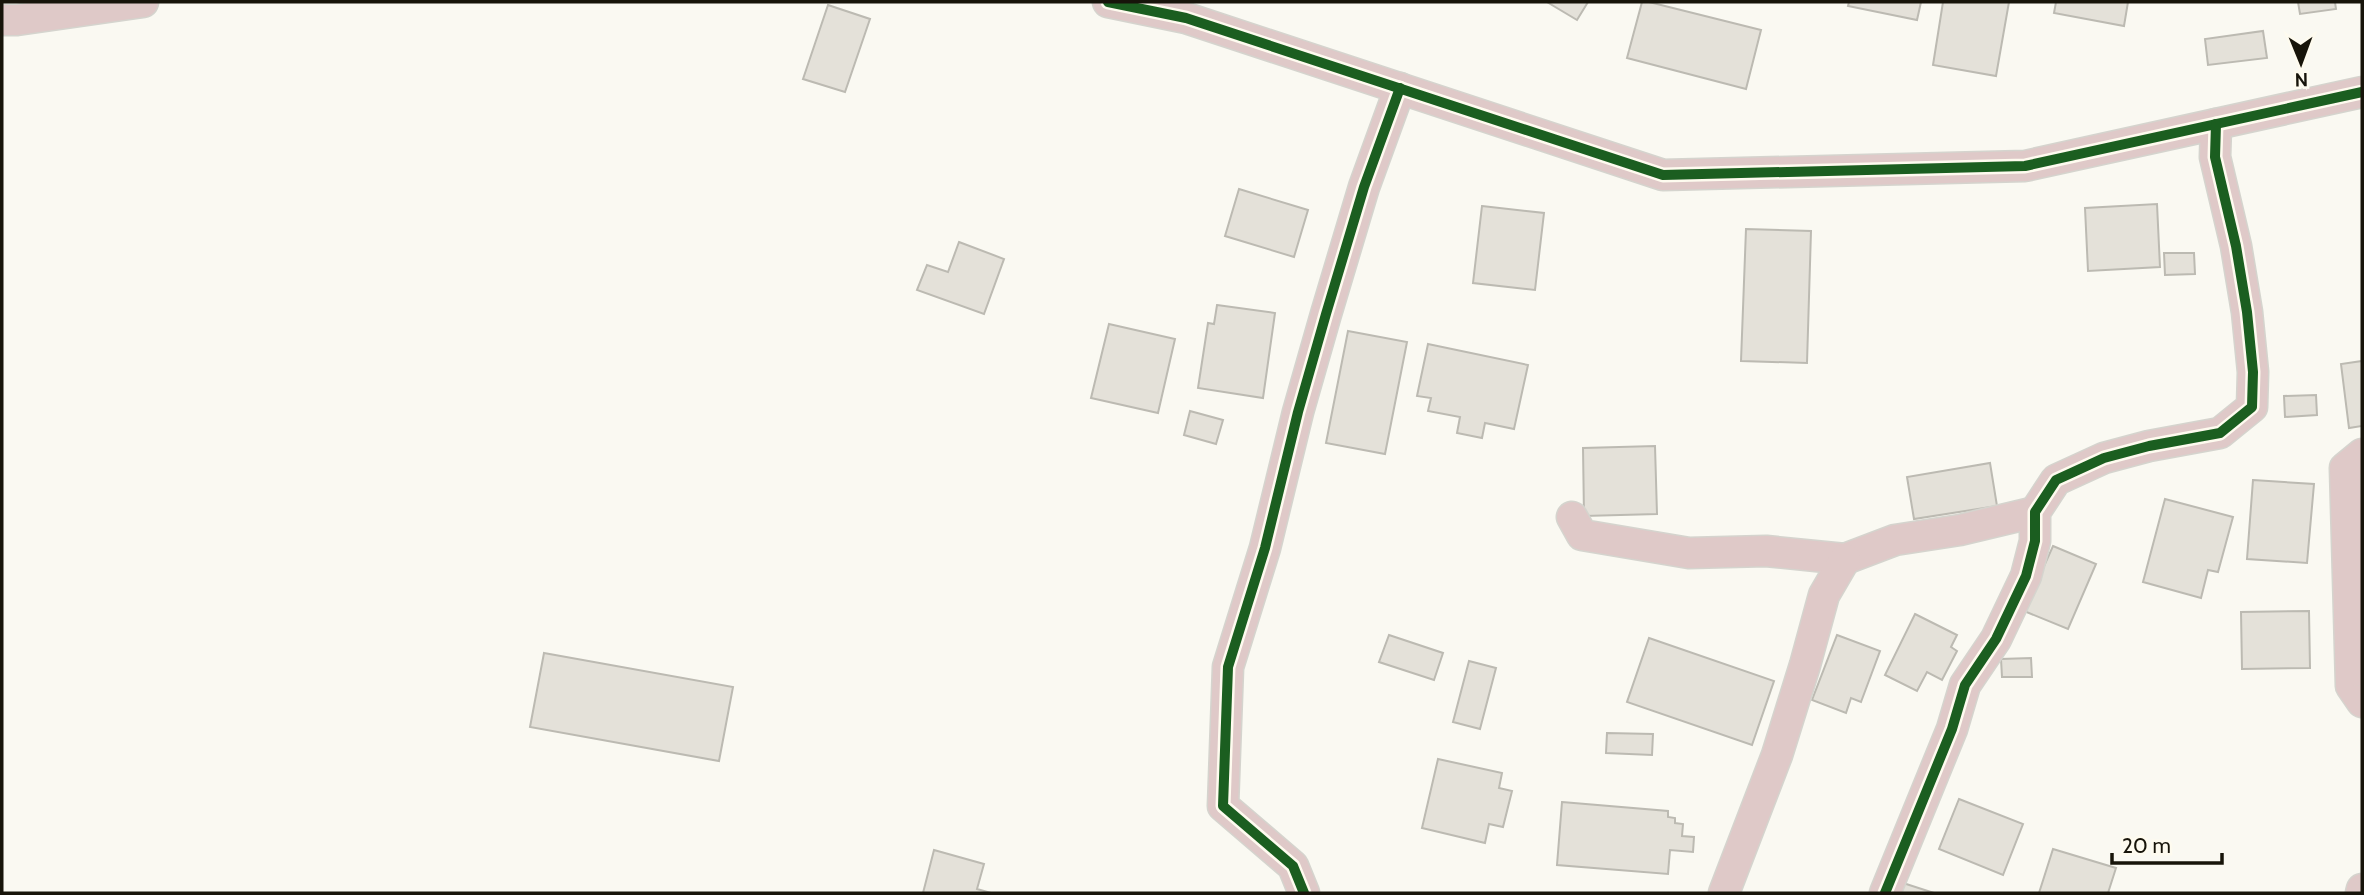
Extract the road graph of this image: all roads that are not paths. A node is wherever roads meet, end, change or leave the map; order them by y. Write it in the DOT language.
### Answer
graph roads {
  1 [pos="144,2"];
  2 [pos="1108,2"];
  3 [pos="2,20"];
  4 [pos="1400,88"];
  5 [pos="2362,92"];
  6 [pos="2216,124"];
  7 [pos="2362,454"];
  8 [pos="2035,512"];
  9 [pos="1572,517"];
  10 [pos="1845,559"];
  11 [pos="2362,702"];
  12 [pos="1304,893"];
  13 [pos="1724,893"];
  14 [pos="1885,893"];
  1 -- 3 [label="street"];
  2 -- 4 [label="street"];
  4 -- 6 [label="street"];
  4 -- 12 [label="street"];
  5 -- 6 [label="street"];
  6 -- 8 [label="street"];
  7 -- 11 [label="street"];
  8 -- 10 [label="street"];
  8 -- 14 [label="street"];
  9 -- 10 [label="street"];
  10 -- 13 [label="street"];
}
